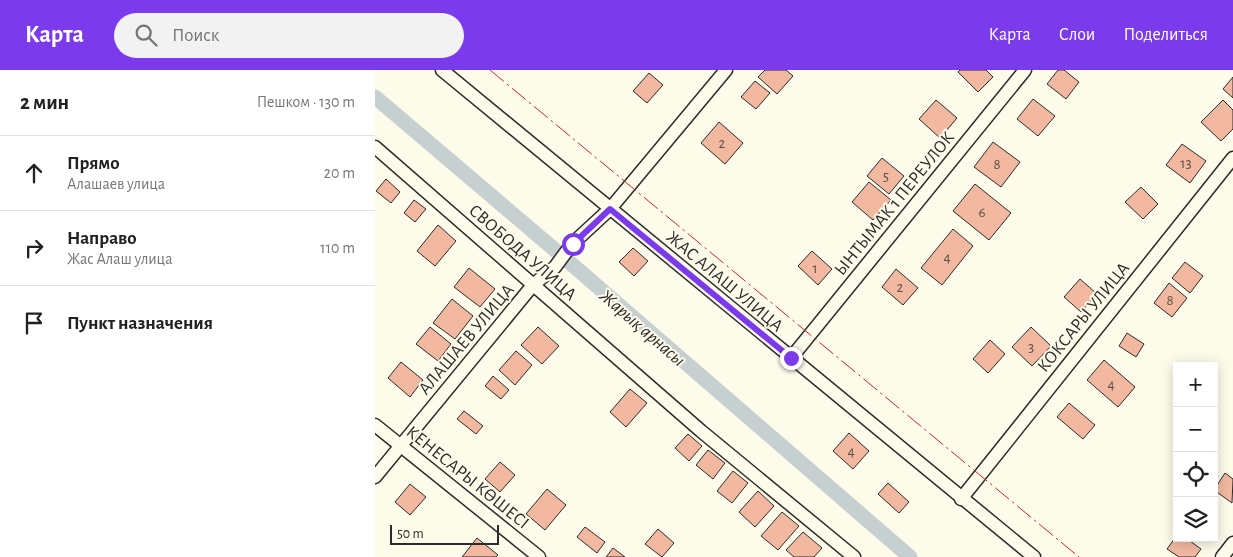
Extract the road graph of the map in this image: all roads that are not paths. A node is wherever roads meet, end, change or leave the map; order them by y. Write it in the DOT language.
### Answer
graph roads {
  1 [pos="442,70"];
  2 [pos="726,70"];
  3 [pos="1025,70"];
  4 [pos="375,146"];
  5 [pos="1233,158"];
  6 [pos="610,209"];
  7 [pos="533,285"];
  8 [pos="791,358"];
  9 [pos="375,425"];
  10 [pos="400,446"];
  11 [pos="375,477"];
  12 [pos="961,499"];
  13 [pos="1233,543"];
  14 [pos="539,557"];
  15 [pos="854,557"];
  16 [pos="1034,557"];
  17 [pos="1222,557"];
  1 -- 6 [label="street, ЖАС АЛАШ УЛИЦА"];
  2 -- 6 [label="street, АЛАШАЕВ УЛИЦА"];
  3 -- 8 [label="street, ЫНТЫМАК 1 ПЕРЕУЛОК"];
  4 -- 7 [label="street, СВОБОДА УЛИЦА"];
  5 -- 12 [label="street, КОКСАРЫ УЛИЦА"];
  6 -- 7 [label="street, АЛАШАЕВ УЛИЦА"];
  6 -- 8 [label="street, ЖАС АЛАШ УЛИЦА"];
  7 -- 10 [label="street, АЛАШАЕВ УЛИЦА"];
  7 -- 15 [label="street, СВОБОДА УЛИЦА"];
  8 -- 12 [label="street, ЖАС АЛАШ УЛИЦА"];
  9 -- 10 [label="street, КЕНЕСАРЫ КӨШЕСІ"];
  10 -- 11 [label="street, АЛАШАЕВ УЛИЦА"];
  10 -- 14 [label="street, КЕНЕСАРЫ КӨШЕСІ"];
  12 -- 16 [label="street, ЖАС АЛАШ УЛИЦА"];
  13 -- 17 [label="street"];
}
